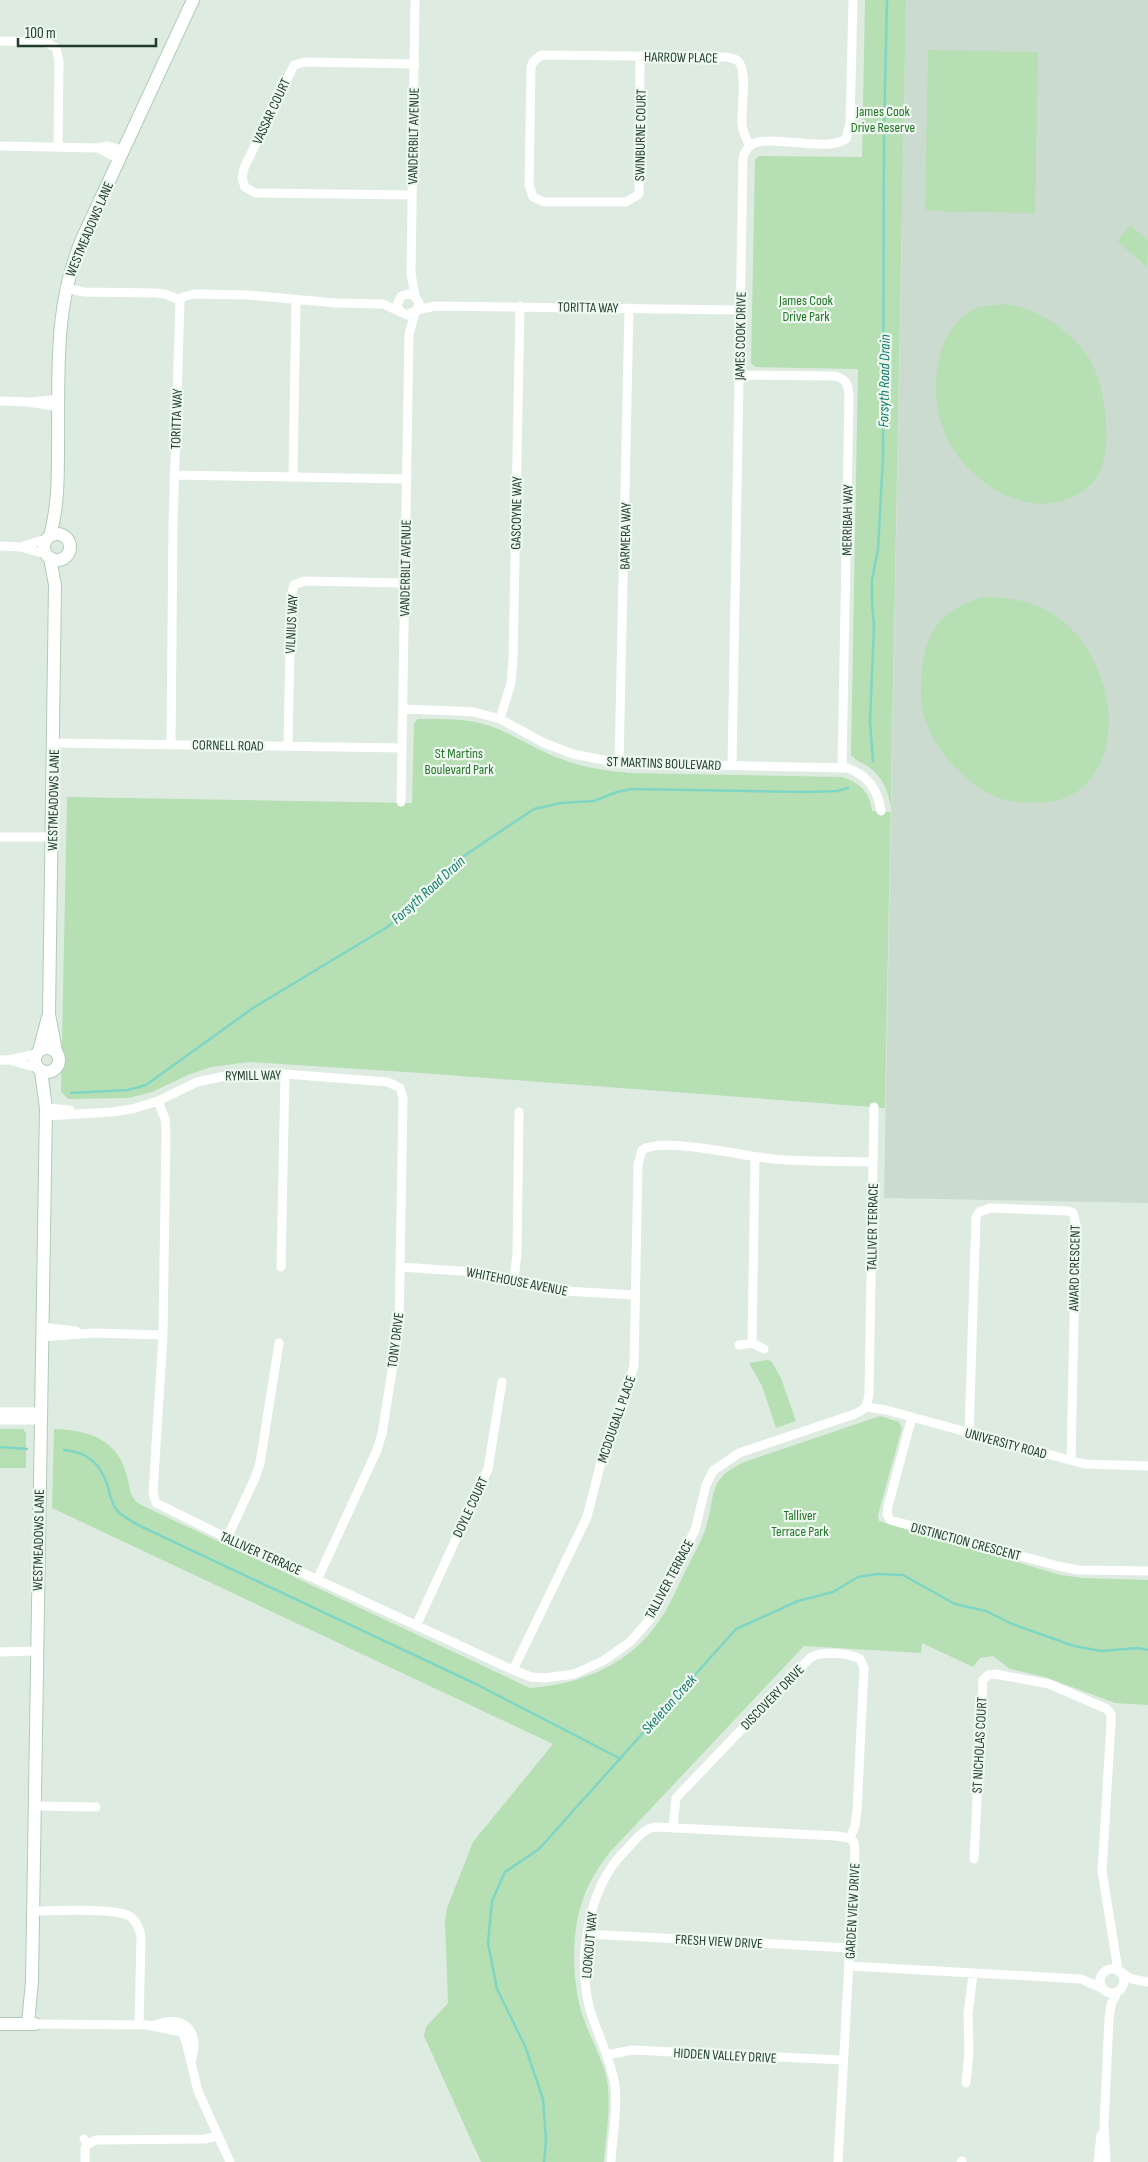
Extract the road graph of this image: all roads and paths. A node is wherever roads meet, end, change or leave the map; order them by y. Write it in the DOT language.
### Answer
graph roads {
  1 [pos="193,0"];
  2 [pos="415,0"];
  3 [pos="853,0"];
  4 [pos="0,41"];
  5 [pos="640,56"];
  6 [pos="415,64"];
  7 [pos="0,146"];
  8 [pos="750,146"];
  9 [pos="58,148"];
  10 [pos="121,154"];
  11 [pos="412,196"];
  12 [pos="533,198"];
  13 [pos="411,273"];
  14 [pos="65,288"];
  15 [pos="400,297"];
  16 [pos="417,298"];
  17 [pos="180,300"];
  18 [pos="296,300"];
  19 [pos="383,304"];
  20 [pos="435,306"];
  21 [pos="520,306"];
  22 [pos="629,308"];
  23 [pos="740,310"];
  24 [pos="416,311"];
  25 [pos="402,313"];
  26 [pos="410,334"];
  27 [pos="739,375"];
  28 [pos="0,401"];
  29 [pos="59,403"];
  30 [pos="174,476"];
  31 [pos="292,477"];
  32 [pos="407,479"];
  33 [pos="57,506"];
  34 [pos="65,537"];
  35 [pos="48,538"];
  36 [pos="0,546"];
  37 [pos="20,547"];
  38 [pos="48,556"];
  39 [pos="63,558"];
  40 [pos="405,583"];
  41 [pos="55,585"];
  42 [pos="403,710"];
  43 [pos="500,718"];
  44 [pos="54,743"];
  45 [pos="171,744"];
  46 [pos="288,746"];
  47 [pos="402,748"];
  48 [pos="619,764"];
  49 [pos="732,766"];
  50 [pos="842,768"];
  51 [pos="401,802"];
  52 [pos="881,811"];
  53 [pos="0,837"];
  54 [pos="52,837"];
  55 [pos="49,1014"];
  56 [pos="37,1052"];
  57 [pos="57,1057"];
  58 [pos="4,1060"];
  59 [pos="40,1070"];
  60 [pos="285,1074"];
  61 [pos="400,1088"];
  62 [pos="158,1101"];
  63 [pos="874,1107"];
  64 [pos="46,1108"];
  65 [pos="519,1112"];
  66 [pos="755,1157"];
  67 [pos="873,1162"];
  68 [pos="281,1267"];
  69 [pos="400,1267"];
  70 [pos="514,1280"];
  71 [pos="635,1295"];
  72 [pos="42,1332"];
  73 [pos="163,1335"];
  74 [pos="279,1343"];
  75 [pos="752,1343"];
  76 [pos="738,1345"];
  77 [pos="764,1349"];
  78 [pos="502,1382"];
  79 [pos="866,1407"];
  80 [pos="0,1412"];
  81 [pos="40,1416"];
  82 [pos="912,1417"];
  83 [pos="0,1420"];
  84 [pos="969,1433"];
  85 [pos="1071,1460"];
  86 [pos="1148,1466"];
  87 [pos="227,1538"];
  88 [pos="1148,1571"];
  89 [pos="318,1578"];
  90 [pos="416,1626"];
  91 [pos="36,1651"];
  92 [pos="0,1652"];
  93 [pos="513,1670"];
  94 [pos="34,1806"];
  95 [pos="96,1807"];
  96 [pos="673,1827"];
  97 [pos="850,1838"];
  98 [pos="974,1859"];
  99 [pos="32,1911"];
  100 [pos="587,1934"];
  101 [pos="850,1948"];
  102 [pos="1113,1948"];
  103 [pos="849,1966"];
  104 [pos="1104,1971"];
  105 [pos="1119,1971"];
  106 [pos="973,1974"];
  107 [pos="1081,1980"];
  108 [pos="1147,1982"];
  109 [pos="1103,1989"];
  110 [pos="1118,1991"];
  111 [pos="1109,2019"];
  112 [pos="0,2024"];
  113 [pos="32,2024"];
  114 [pos="139,2025"];
  115 [pos="607,2056"];
  116 [pos="843,2060"];
  117 [pos="966,2083"];
  118 [pos="1104,2126"];
  119 [pos="218,2136"];
  120 [pos="85,2162"];
  121 [pos="230,2162"];
  122 [pos="611,2162"];
  123 [pos="838,2162"];
  124 [pos="1098,2162"];
  125 [pos="1106,2162"];
  1 -- 10 [label="street, WESTMEADOWS LANE"];
  2 -- 6 [label="street, VANDERBILT AVENUE"];
  3 -- 8 [label="street"];
  4 -- 9 [label="street"];
  5 -- 8 [label="street, HARROW PLACE"];
  5 -- 12 [label="street, HARROW PLACE"];
  5 -- 12 [label="street, SWINBURNE COURT"];
  6 -- 11 [label="street, VANDERBILT AVENUE"];
  6 -- 11 [label="street, VASSAR COURT"];
  7 -- 9 [label="street"];
  8 -- 23 [label="street, JAMES COOK DRIVE"];
  9 -- 10 [label="street"];
  10 -- 14 [label="street, WESTMEADOWS LANE"];
  11 -- 13 [label="street, VANDERBILT AVENUE"];
  13 -- 15 [label="street, VANDERBILT AVENUE"];
  13 -- 16 [label="street, VANDERBILT AVENUE"];
  14 -- 17 [label="street"];
  14 -- 29 [label="street, WESTMEADOWS LANE"];
  15 -- 16 [label="street"];
  15 -- 19 [label="street"];
  15 -- 25 [label="street"];
  16 -- 20 [label="street, TORITTA WAY"];
  16 -- 24 [label="street"];
  17 -- 18 [label="street"];
  17 -- 30 [label="street, TORITTA WAY"];
  18 -- 19 [label="street"];
  18 -- 31 [label="street"];
  19 -- 25 [label="street"];
  20 -- 21 [label="street, TORITTA WAY"];
  20 -- 24 [label="street, TORITTA WAY"];
  21 -- 22 [label="street, TORITTA WAY"];
  21 -- 43 [label="street, GASCOYNE WAY"];
  22 -- 23 [label="street, TORITTA WAY"];
  22 -- 48 [label="street, BARMERA WAY"];
  23 -- 27 [label="street, JAMES COOK DRIVE"];
  24 -- 25 [label="street"];
  24 -- 26 [label="street, VANDERBILT AVENUE"];
  25 -- 26 [label="street, VANDERBILT AVENUE"];
  26 -- 32 [label="street, VANDERBILT AVENUE"];
  27 -- 49 [label="street, JAMES COOK DRIVE"];
  27 -- 50 [label="street, MERRIBAH WAY"];
  28 -- 29 [label="street"];
  29 -- 33 [label="street, WESTMEADOWS LANE"];
  30 -- 31 [label="street"];
  30 -- 45 [label="street, TORITTA WAY"];
  31 -- 32 [label="street"];
  32 -- 40 [label="street, VANDERBILT AVENUE"];
  33 -- 34 [label="street, WESTMEADOWS LANE"];
  33 -- 35 [label="street, WESTMEADOWS LANE"];
  34 -- 35 [label="street"];
  34 -- 39 [label="street"];
  35 -- 37 [label="street"];
  35 -- 38 [label="street"];
  36 -- 37 [label="street"];
  37 -- 38 [label="street"];
  38 -- 39 [label="street"];
  38 -- 41 [label="street, WESTMEADOWS LANE"];
  39 -- 41 [label="street, WESTMEADOWS LANE"];
  40 -- 42 [label="street, VANDERBILT AVENUE"];
  40 -- 46 [label="street, VILNIUS WAY"];
  41 -- 44 [label="street, WESTMEADOWS LANE"];
  42 -- 43 [label="street, ST MARTINS BOULEVARD"];
  42 -- 47 [label="street, VANDERBILT AVENUE"];
  43 -- 48 [label="street, ST MARTINS BOULEVARD"];
  44 -- 45 [label="street, CORNELL ROAD"];
  44 -- 54 [label="street, WESTMEADOWS LANE"];
  45 -- 46 [label="street, CORNELL ROAD"];
  46 -- 47 [label="street, CORNELL ROAD"];
  47 -- 51 [label="street, VANDERBILT AVENUE"];
  48 -- 49 [label="street, ST MARTINS BOULEVARD"];
  49 -- 50 [label="street, ST MARTINS BOULEVARD"];
  50 -- 52 [label="street, ST MARTINS BOULEVARD"];
  53 -- 54 [label="street"];
  54 -- 55 [label="street, WESTMEADOWS LANE"];
  55 -- 56 [label="street, WESTMEADOWS LANE"];
  55 -- 57 [label="street, WESTMEADOWS LANE"];
  56 -- 57 [label="street"];
  56 -- 58 [label="street"];
  56 -- 59 [label="street"];
  57 -- 59 [label="street"];
  57 -- 64 [label="street, WESTMEADOWS LANE"];
  58 -- 59 [label="street"];
  59 -- 64 [label="street, WESTMEADOWS LANE"];
  60 -- 61 [label="street, RYMILL WAY"];
  60 -- 62 [label="street, RYMILL WAY"];
  60 -- 68 [label="street"];
  61 -- 69 [label="street, TONY DRIVE"];
  62 -- 64 [label="street, RYMILL WAY"];
  62 -- 73 [label="street"];
  63 -- 67 [label="street, TALLIVER TERRACE"];
  64 -- 72 [label="street, WESTMEADOWS LANE"];
  65 -- 70 [label="street"];
  66 -- 67 [label="street"];
  66 -- 71 [label="street, MCDOUGALL PLACE"];
  66 -- 75 [label="street"];
  67 -- 79 [label="street, TALLIVER TERRACE"];
  69 -- 70 [label="street, WHITEHOUSE AVENUE"];
  69 -- 89 [label="street, TONY DRIVE"];
  70 -- 71 [label="street, WHITEHOUSE AVENUE"];
  71 -- 93 [label="street, MCDOUGALL PLACE"];
  72 -- 73 [label="street"];
  72 -- 81 [label="street, WESTMEADOWS LANE"];
  73 -- 87 [label="street, TALLIVER TERRACE"];
  74 -- 87 [label="street"];
  75 -- 76 [label="street"];
  75 -- 77 [label="street"];
  78 -- 90 [label="street, DOYLE COURT"];
  79 -- 82 [label="street, UNIVERSITY ROAD"];
  79 -- 93 [label="street, TALLIVER TERRACE"];
  80 -- 81 [label="street"];
  81 -- 83 [label="street"];
  81 -- 91 [label="street, WESTMEADOWS LANE"];
  82 -- 84 [label="street, UNIVERSITY ROAD"];
  82 -- 88 [label="street, DISTINCTION CRESCENT"];
  84 -- 85 [label="street, UNIVERSITY ROAD"];
  84 -- 85 [label="street, AWARD CRESCENT"];
  85 -- 86 [label="street, UNIVERSITY ROAD"];
  87 -- 89 [label="street, TALLIVER TERRACE"];
  89 -- 90 [label="street, TALLIVER TERRACE"];
  90 -- 93 [label="street, TALLIVER TERRACE"];
  91 -- 92 [label="street"];
  91 -- 94 [label="street, WESTMEADOWS LANE"];
  94 -- 95 [label="street"];
  94 -- 99 [label="street, WESTMEADOWS LANE"];
  96 -- 97 [label="street"];
  96 -- 97 [label="street, DISCOVERY DRIVE"];
  96 -- 100 [label="street, LOOKOUT WAY"];
  97 -- 101 [label="street, GARDEN VIEW DRIVE"];
  98 -- 102 [label="street, ST NICHOLAS COURT"];
  99 -- 113 [label="street, WESTMEADOWS LANE"];
  99 -- 114 [label="street"];
  100 -- 101 [label="street, FRESH VIEW DRIVE"];
  100 -- 115 [label="street, LOOKOUT WAY"];
  101 -- 103 [label="street, GARDEN VIEW DRIVE"];
  102 -- 104 [label="street"];
  102 -- 105 [label="street"];
  103 -- 106 [label="street"];
  103 -- 116 [label="street, GARDEN VIEW DRIVE"];
  104 -- 105 [label="street"];
  104 -- 107 [label="street"];
  104 -- 109 [label="street"];
  105 -- 108 [label="street"];
  105 -- 110 [label="street"];
  106 -- 107 [label="street"];
  106 -- 117 [label="street"];
  107 -- 109 [label="street"];
  108 -- 110 [label="street"];
  109 -- 110 [label="street"];
  109 -- 111 [label="street"];
  110 -- 111 [label="street"];
  111 -- 118 [label="street"];
  112 -- 113 [label="street"];
  113 -- 114 [label="street"];
  114 -- 119 [label="street"];
  115 -- 116 [label="street, HIDDEN VALLEY DRIVE"];
  115 -- 122 [label="street, LOOKOUT WAY"];
  116 -- 123 [label="street, GARDEN VIEW DRIVE"];
  118 -- 124 [label="street"];
  118 -- 125 [label="street"];
  119 -- 120 [label="street"];
  119 -- 121 [label="street"];
}
